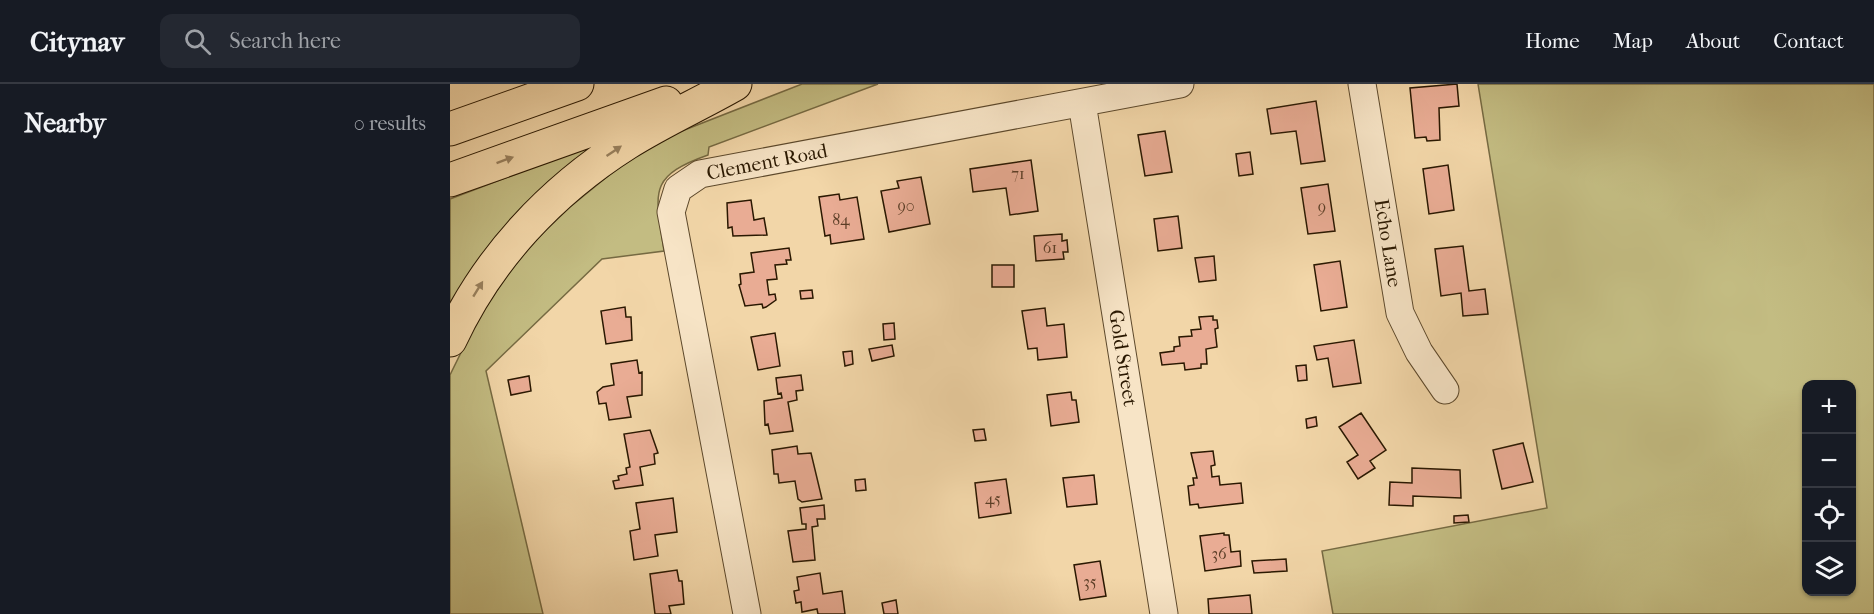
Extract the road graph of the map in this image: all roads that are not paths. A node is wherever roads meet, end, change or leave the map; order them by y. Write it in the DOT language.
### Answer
graph roads {
  1 [pos="524,84"];
  2 [pos="577,84"];
  3 [pos="719,84"];
  4 [pos="735,84"];
  5 [pos="1180,84"];
  6 [pos="1362,84"];
  7 [pos="1082,103"];
  8 [pos="450,110"];
  9 [pos="450,129"];
  10 [pos="450,180"];
  11 [pos="450,340"];
  12 [pos="1445,390"];
  13 [pos="747,614"];
  14 [pos="1164,614"];
  1 -- 8 [label="highway"];
  2 -- 9 [label="highway"];
  10 -- 3 [label="highway, one-way"];
  11 -- 4 [label="highway, one-way"];
  5 -- 7 [label="street, Clement Road"];
  6 -- 12 [label="street, Echo Lane"];
  7 -- 13 [label="street, Clement Road"];
  7 -- 14 [label="street, Gold Street"];
}
